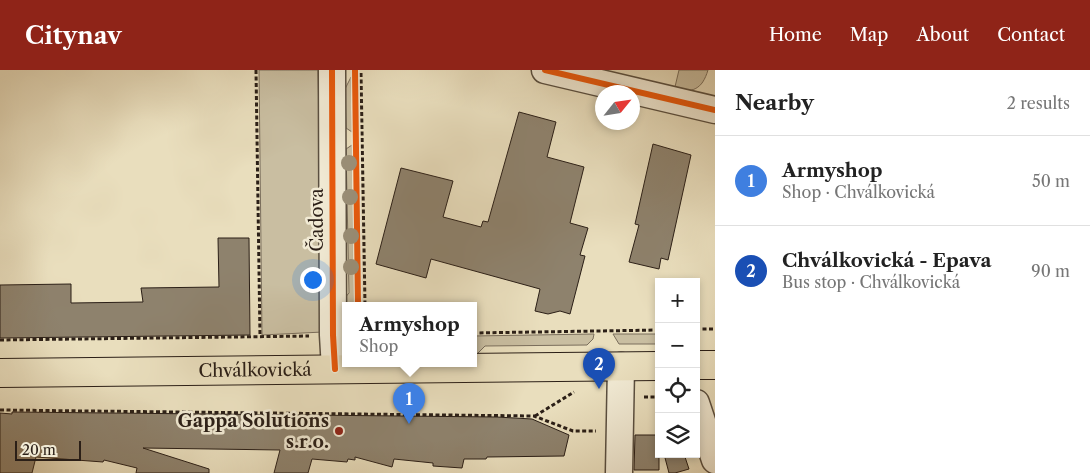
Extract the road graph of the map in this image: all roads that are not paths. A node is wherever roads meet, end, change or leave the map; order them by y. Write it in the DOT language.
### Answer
graph roads {
  1 [pos="332,70"];
  2 [pos="545,70"];
  3 [pos="714,106"];
  4 [pos="715,365"];
  5 [pos="621,366"];
  6 [pos="655,366"];
  7 [pos="700,366"];
  8 [pos="335,369"];
  9 [pos="0,373"];
  10 [pos="699,413"];
  11 [pos="715,460"];
  12 [pos="619,473"];
  1 -- 8 [label="street, Čadova"];
  2 -- 3 [label="street"];
  4 -- 7 [label="main road"];
  5 -- 6 [label="main road, Chválkovická"];
  5 -- 8 [label="main road, Chválkovická"];
  5 -- 12 [label="street"];
  8 -- 9 [label="main road, Chválkovická"];
  10 -- 11 [label="street"];
}
